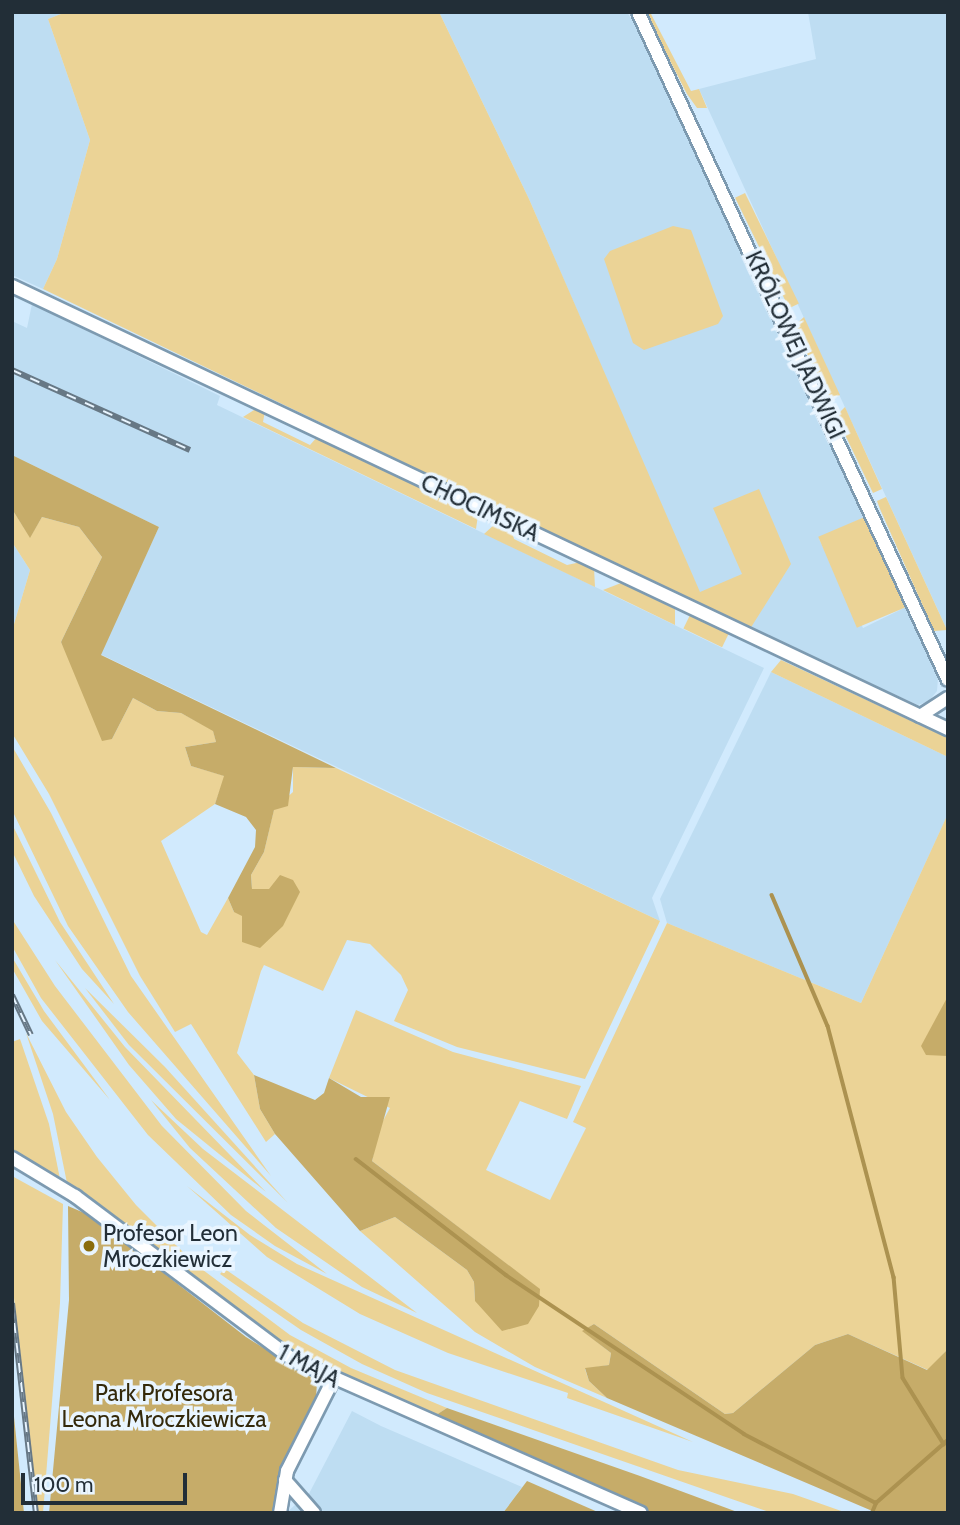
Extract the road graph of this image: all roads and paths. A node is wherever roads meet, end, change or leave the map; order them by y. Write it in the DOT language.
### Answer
graph roads {
  1 [pos="638,12"];
  2 [pos="12,286"];
  3 [pos="948,680"];
  4 [pos="948,698"];
  5 [pos="920,716"];
  6 [pos="948,729"];
  7 [pos="12,1158"];
  8 [pos="333,1380"];
  9 [pos="285,1480"];
  10 [pos="280,1513"];
  11 [pos="314,1513"];
  12 [pos="641,1513"];
  1 -- 3 [label="street, KRÓLOWEJ JADWIGI"];
  2 -- 5 [label="street, CHOCIMSKA"];
  4 -- 5 [label="street"];
  5 -- 6 [label="street, CHOCIMSKA"];
  7 -- 8 [label="street, 1 MAJA"];
  8 -- 9 [label="street"];
  8 -- 12 [label="street, 1 MAJA"];
  9 -- 10 [label="street"];
  9 -- 11 [label="street"];
}
